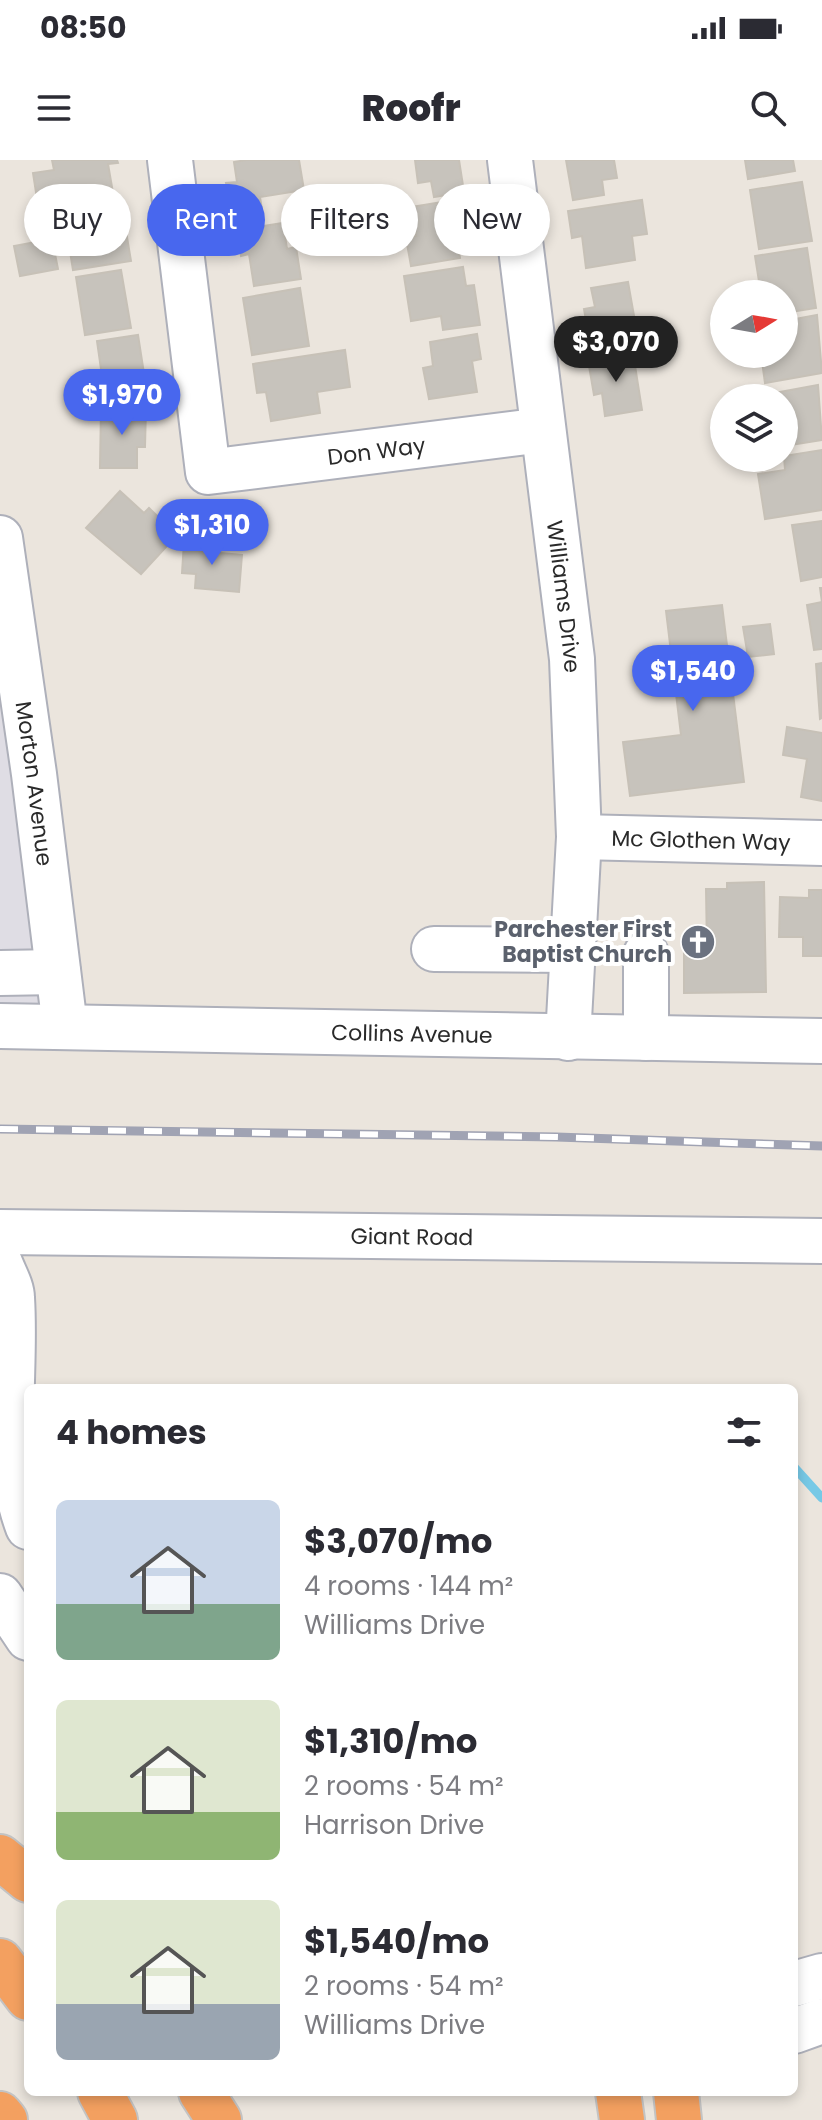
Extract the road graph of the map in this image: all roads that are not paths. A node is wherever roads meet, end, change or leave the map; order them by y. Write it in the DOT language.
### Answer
graph roads {
  1 [pos="170,160"];
  2 [pos="510,160"];
  3 [pos="543,430"];
  4 [pos="0,538"];
  5 [pos="5,603"];
  6 [pos="17,780"];
  7 [pos="579,837"];
  8 [pos="822,843"];
  9 [pos="434,949"];
  10 [pos="572,950"];
  11 [pos="646,954"];
  12 [pos="58,972"];
  13 [pos="0,973"];
  14 [pos="0,1026"];
  15 [pos="65,1027"];
  16 [pos="568,1038"];
  17 [pos="646,1038"];
  18 [pos="822,1041"];
  19 [pos="0,1232"];
  20 [pos="822,1241"];
  21 [pos="0,1263"];
  22 [pos="24,1512"];
  23 [pos="0,1596"];
  24 [pos="24,1632"];
  25 [pos="0,1857"];
  26 [pos="24,1877"];
  27 [pos="0,1961"];
  28 [pos="822,1976"];
  29 [pos="798,1983"];
  30 [pos="24,1993"];
  31 [pos="822,2021"];
  32 [pos="798,2030"];
  33 [pos="102,2096"];
  34 [pos="204,2096"];
  35 [pos="619,2096"];
  36 [pos="676,2096"];
  37 [pos="0,2114"];
  38 [pos="5,2120"];
  39 [pos="115,2120"];
  40 [pos="219,2120"];
  41 [pos="622,2120"];
  42 [pos="679,2120"];
  1 -- 3 [label="street, Don Way"];
  2 -- 3 [label="street, Williams Drive"];
  3 -- 7 [label="street, Williams Drive"];
  4 -- 5 [label="street, Morton Avenue"];
  5 -- 6 [label="street, Morton Avenue"];
  6 -- 12 [label="street, Morton Avenue"];
  7 -- 8 [label="street, Mc Glothen Way"];
  7 -- 10 [label="street, Williams Drive"];
  9 -- 10 [label="street"];
  10 -- 16 [label="street, Williams Drive"];
  11 -- 17 [label="street"];
  12 -- 13 [label="street"];
  12 -- 15 [label="street, Morton Avenue"];
  14 -- 15 [label="street, Collins Avenue"];
  15 -- 16 [label="street, Collins Avenue"];
  16 -- 17 [label="street, Collins Avenue"];
  17 -- 18 [label="street, Collins Avenue"];
  19 -- 20 [label="street, Giant Road"];
  21 -- 22 [label="street"];
  23 -- 24 [label="street"];
  25 -- 26 [label="highway"];
  27 -- 30 [label="highway"];
  28 -- 29 [label="street"];
  31 -- 32 [label="street"];
  33 -- 39 [label="highway"];
  34 -- 40 [label="highway"];
  35 -- 41 [label="highway"];
  36 -- 42 [label="highway"];
  37 -- 38 [label="highway"];
}
